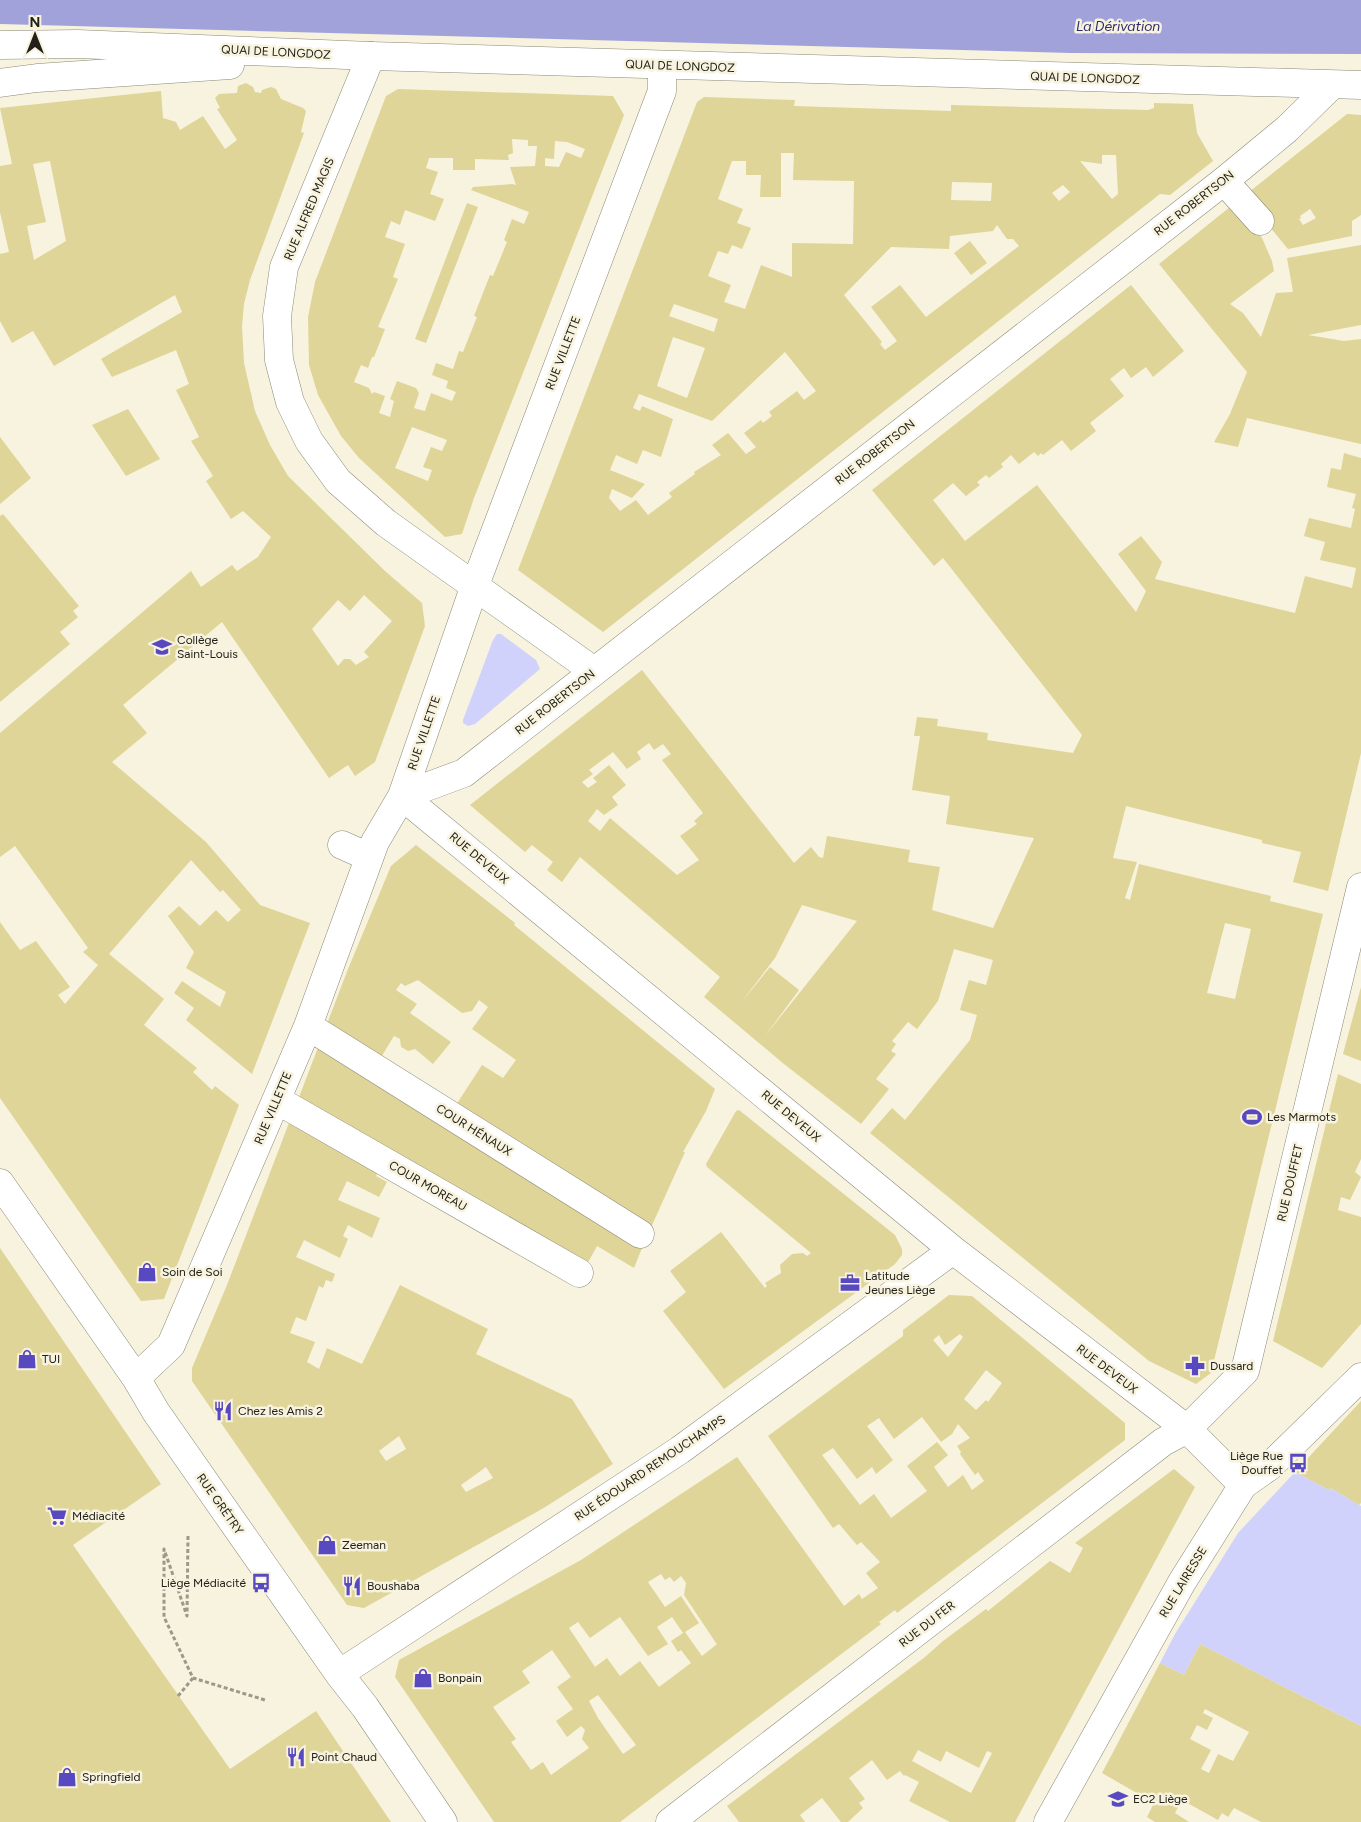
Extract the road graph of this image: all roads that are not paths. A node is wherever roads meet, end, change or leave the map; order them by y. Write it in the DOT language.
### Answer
graph roads {
  1 [pos="0,45"];
  2 [pos="371,56"];
  3 [pos="662,65"];
  4 [pos="0,83"];
  5 [pos="1332,85"];
  6 [pos="1361,85"];
  7 [pos="1224,180"];
  8 [pos="1260,221"];
  9 [pos="475,585"];
  10 [pos="594,671"];
  11 [pos="402,796"];
  12 [pos="342,845"];
  13 [pos="369,857"];
  14 [pos="1361,887"];
  15 [pos="308,1026"];
  16 [pos="277,1100"];
  17 [pos="0,1183"];
  18 [pos="640,1234"];
  19 [pos="953,1250"];
  20 [pos="579,1273"];
  21 [pos="1361,1376"];
  22 [pos="136,1378"];
  23 [pos="1187,1429"];
  24 [pos="1243,1485"];
  25 [pos="339,1674"];
  26 [pos="442,1822"];
  27 [pos="670,1822"];
  28 [pos="1048,1822"];
  1 -- 2 [label="street, QUAI DE LONGDOZ"];
  2 -- 3 [label="street, QUAI DE LONGDOZ"];
  2 -- 4 [label="street"];
  2 -- 9 [label="street, RUE ALFRED MAGIS"];
  3 -- 5 [label="street, QUAI DE LONGDOZ"];
  3 -- 9 [label="street, RUE VILLETTE"];
  5 -- 6 [label="street, QUAI DE LONGDOZ"];
  5 -- 7 [label="street, RUE ROBERTSON"];
  7 -- 8 [label="street"];
  7 -- 10 [label="street, RUE ROBERTSON"];
  9 -- 10 [label="street, RUE ALFRED MAGIS"];
  9 -- 11 [label="street, RUE VILLETTE"];
  10 -- 11 [label="street, RUE ROBERTSON"];
  11 -- 13 [label="street, RUE VILLETTE"];
  11 -- 19 [label="street, RUE DEVEUX"];
  12 -- 13 [label="street"];
  13 -- 15 [label="street, RUE VILLETTE"];
  14 -- 23 [label="street, RUE DOUFFET"];
  15 -- 16 [label="street, RUE VILLETTE"];
  15 -- 18 [label="street, COUR HÉNAUX"];
  16 -- 20 [label="street, COUR MOREAU"];
  16 -- 22 [label="street, RUE VILLETTE"];
  17 -- 22 [label="street, RUE GRÉTRY"];
  19 -- 23 [label="street, RUE DEVEUX"];
  19 -- 25 [label="street, RUE ÉDOUARD REMOUCHAMPS"];
  21 -- 24 [label="street, RUE LAIRESSE"];
  22 -- 25 [label="street, RUE GRÉTRY"];
  23 -- 24 [label="street, RUE DEVEUX"];
  23 -- 27 [label="street, RUE DU FER"];
  24 -- 28 [label="street, RUE LAIRESSE"];
  25 -- 26 [label="street, RUE GRÉTRY"];
}
